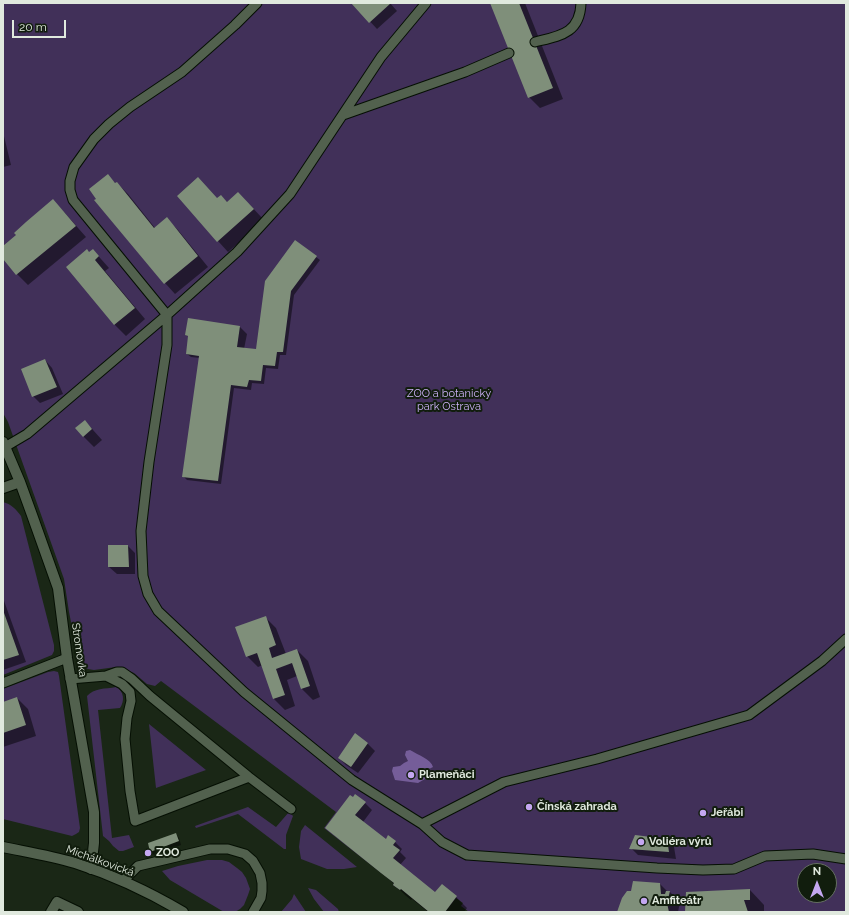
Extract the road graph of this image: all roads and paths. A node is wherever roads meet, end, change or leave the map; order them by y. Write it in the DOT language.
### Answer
graph roads {
  1 [pos="257,3"];
  2 [pos="426,3"];
  3 [pos="581,3"];
  4 [pos="535,42"];
  5 [pos="509,53"];
  6 [pos="343,115"];
  7 [pos="167,315"];
  8 [pos="4,445"];
  9 [pos="20,482"];
  10 [pos="3,488"];
  11 [pos="846,639"];
  12 [pos="67,658"];
  13 [pos="106,676"];
  14 [pos="70,679"];
  15 [pos="3,683"];
  16 [pos="249,778"];
  17 [pos="291,809"];
  18 [pos="422,824"];
  19 [pos="3,847"];
  20 [pos="846,859"];
  21 [pos="91,869"];
  22 [pos="123,881"];
  23 [pos="51,912"];
  24 [pos="78,912"];
  25 [pos="183,912"];
  26 [pos="253,912"];
  1 -- 7 [label="lane"];
  2 -- 6 [label="lane"];
  3 -- 4 [label="lane"];
  5 -- 6 [label="lane"];
  6 -- 7 [label="lane"];
  7 -- 8 [label="lane"];
  7 -- 18 [label="lane"];
  8 -- 9 [label="street, Stromovka"];
  9 -- 10 [label="street"];
  9 -- 12 [label="street, Stromovka"];
  11 -- 18 [label="lane"];
  12 -- 14 [label="street, Stromovka"];
  12 -- 15 [label="lane"];
  13 -- 14 [label="lane"];
  13 -- 16 [label="lane"];
  13 -- 16 [label="lane"];
  14 -- 21 [label="street, Stromovka"];
  16 -- 17 [label="lane"];
  18 -- 20 [label="lane"];
  19 -- 21 [label="street, Michálkovická"];
  21 -- 22 [label="street, Michálkovická"];
  22 -- 25 [label="street, Michálkovická"];
  22 -- 26 [label="lane"];
  23 -- 24 [label="street"];
}
